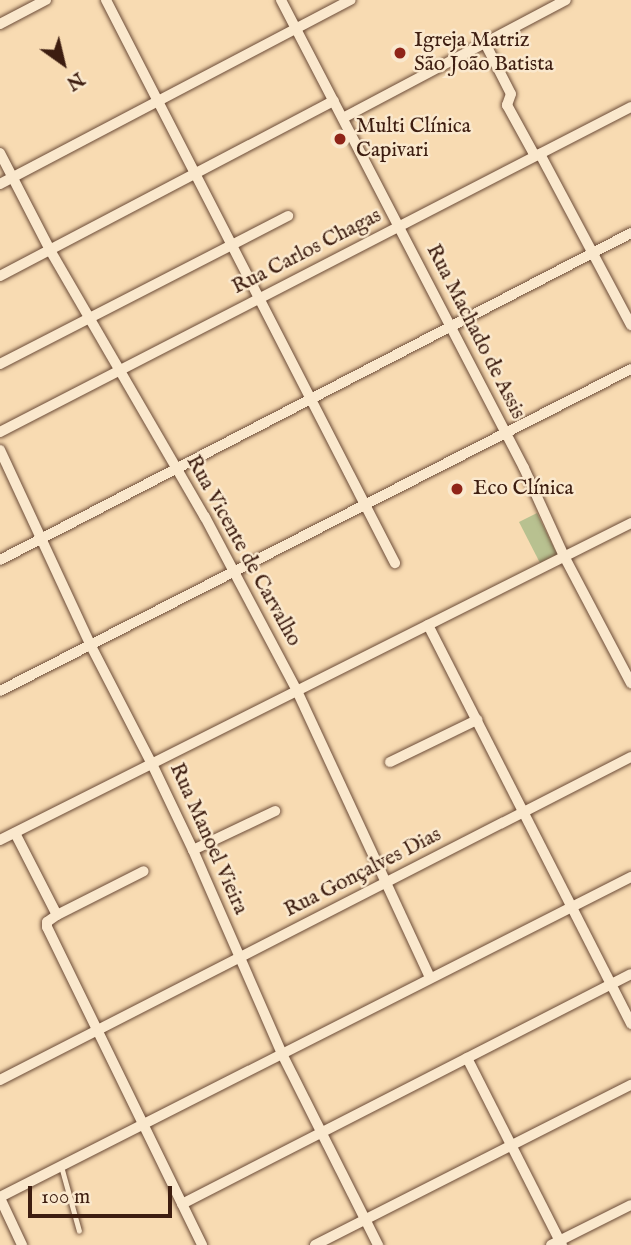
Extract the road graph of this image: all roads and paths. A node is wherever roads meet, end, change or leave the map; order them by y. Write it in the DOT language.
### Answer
graph roads {
  1 [pos="46,0"];
  2 [pos="106,0"];
  3 [pos="281,0"];
  4 [pos="351,0"];
  5 [pos="566,0"];
  6 [pos="0,24"];
  7 [pos="296,29"];
  8 [pos="485,43"];
  9 [pos="158,101"];
  10 [pos="334,101"];
  11 [pos="631,107"];
  12 [pos="343,118"];
  13 [pos="0,153"];
  14 [pos="537,155"];
  15 [pos="195,174"];
  16 [pos="13,177"];
  17 [pos="0,184"];
  18 [pos="288,216"];
  19 [pos="398,226"];
  20 [pos="631,233"];
  21 [pos="232,245"];
  22 [pos="50,250"];
  23 [pos="594,253"];
  24 [pos="0,276"];
  25 [pos="259,298"];
  26 [pos="90,318"];
  27 [pos="631,325"];
  28 [pos="450,327"];
  29 [pos="0,365"];
  30 [pos="631,369"];
  31 [pos="120,370"];
  32 [pos="311,399"];
  33 [pos="0,432"];
  34 [pos="506,433"];
  35 [pos="0,450"];
  36 [pos="177,469"];
  37 [pos="366,505"];
  38 [pos="631,523"];
  39 [pos="41,539"];
  40 [pos="565,556"];
  41 [pos="0,561"];
  42 [pos="396,563"];
  43 [pos="235,573"];
  44 [pos="428,625"];
  45 [pos="91,646"];
  46 [pos="631,683"];
  47 [pos="0,691"];
  48 [pos="297,691"];
  49 [pos="477,720"];
  50 [pos="631,757"];
  51 [pos="390,762"];
  52 [pos="152,764"];
  53 [pos="275,811"];
  54 [pos="524,812"];
  55 [pos="15,832"];
  56 [pos="0,840"];
  57 [pos="193,850"];
  58 [pos="144,871"];
  59 [pos="631,877"];
  60 [pos="384,884"];
  61 [pos="571,906"];
  62 [pos="57,915"];
  63 [pos="240,957"];
  64 [pos="631,974"];
  65 [pos="430,978"];
  66 [pos="611,984"];
  67 [pos="631,1024"];
  68 [pos="97,1031"];
  69 [pos="282,1054"];
  70 [pos="467,1058"];
  71 [pos="0,1080"];
  72 [pos="631,1085"];
  73 [pos="144,1125"];
  74 [pos="320,1133"];
  75 [pos="512,1145"];
  76 [pos="61,1166"];
  77 [pos="0,1198"];
  78 [pos="182,1204"];
  79 [pos="631,1205"];
  80 [pos="365,1220"];
  81 [pos="79,1231"];
  82 [pos="557,1243"];
  83 [pos="22,1245"];
  84 [pos="202,1245"];
  85 [pos="315,1245"];
  86 [pos="378,1245"];
  1 -- 6 [label="street"];
  2 -- 9 [label="street"];
  3 -- 7 [label="street, Rua Machado de Assis"];
  4 -- 7 [label="street"];
  5 -- 8 [label="street"];
  7 -- 9 [label="street"];
  7 -- 10 [label="street, Rua Machado de Assis"];
  8 -- 12 [label="street"];
  8 -- 14 [label="street"];
  9 -- 15 [label="street"];
  9 -- 16 [label="street"];
  10 -- 12 [label="street, Rua Machado de Assis"];
  10 -- 15 [label="street"];
  11 -- 14 [label="street, Rua Carlos Chagas"];
  12 -- 19 [label="street, Rua Machado de Assis"];
  13 -- 16 [label="street, Rua Vicente de Carvalho"];
  14 -- 19 [label="street, Rua Carlos Chagas"];
  14 -- 23 [label="street"];
  15 -- 21 [label="street"];
  15 -- 22 [label="street"];
  16 -- 17 [label="street"];
  16 -- 22 [label="street, Rua Vicente de Carvalho"];
  18 -- 21 [label="street"];
  19 -- 25 [label="street, Rua Carlos Chagas"];
  19 -- 28 [label="street, Rua Machado de Assis"];
  20 -- 23 [label="street"];
  21 -- 25 [label="street"];
  21 -- 26 [label="street"];
  22 -- 24 [label="street"];
  22 -- 26 [label="street, Rua Vicente de Carvalho"];
  23 -- 27 [label="street"];
  23 -- 28 [label="street"];
  25 -- 31 [label="street, Rua Carlos Chagas"];
  25 -- 32 [label="street"];
  26 -- 29 [label="street"];
  26 -- 31 [label="street, Rua Vicente de Carvalho"];
  28 -- 32 [label="street"];
  28 -- 34 [label="street, Rua Machado de Assis"];
  30 -- 34 [label="street"];
  31 -- 33 [label="street, Rua Carlos Chagas"];
  31 -- 36 [label="street, Rua Vicente de Carvalho"];
  32 -- 36 [label="street"];
  32 -- 37 [label="street"];
  34 -- 37 [label="street"];
  34 -- 40 [label="street, Rua Machado de Assis"];
  35 -- 39 [label="street, Rua Manoel Vieira"];
  36 -- 39 [label="street"];
  36 -- 43 [label="street, Rua Vicente de Carvalho"];
  37 -- 42 [label="street"];
  37 -- 43 [label="street"];
  38 -- 40 [label="street"];
  39 -- 41 [label="street"];
  39 -- 45 [label="street, Rua Manoel Vieira"];
  40 -- 44 [label="street"];
  40 -- 46 [label="street, Rua Machado de Assis"];
  43 -- 45 [label="street"];
  43 -- 48 [label="street, Rua Vicente de Carvalho"];
  44 -- 48 [label="street"];
  44 -- 49 [label="street"];
  45 -- 47 [label="street"];
  45 -- 52 [label="street, Rua Manoel Vieira"];
  48 -- 52 [label="street"];
  48 -- 60 [label="street, Rua Vicente de Carvalho"];
  49 -- 51 [label="street"];
  49 -- 54 [label="street"];
  50 -- 54 [label="street, Rua Gonçalves Dias"];
  52 -- 55 [label="street"];
  52 -- 57 [label="street, Rua Manoel Vieira"];
  53 -- 57 [label="street"];
  54 -- 60 [label="street, Rua Gonçalves Dias"];
  54 -- 61 [label="street"];
  55 -- 56 [label="street"];
  55 -- 62 [label="street"];
  57 -- 63 [label="street, Rua Manoel Vieira"];
  58 -- 62 [label="street"];
  59 -- 61 [label="street"];
  60 -- 63 [label="street, Rua Gonçalves Dias"];
  60 -- 65 [label="street, Rua Vicente de Carvalho"];
  61 -- 65 [label="street"];
  61 -- 66 [label="street"];
  62 -- 68 [label="street"];
  63 -- 68 [label="street, Rua Gonçalves Dias"];
  63 -- 69 [label="street, Rua Manoel Vieira"];
  64 -- 66 [label="street"];
  65 -- 69 [label="street"];
  66 -- 67 [label="street"];
  66 -- 70 [label="street"];
  68 -- 71 [label="street, Rua Gonçalves Dias"];
  68 -- 73 [label="street"];
  69 -- 73 [label="street"];
  69 -- 74 [label="street, Rua Manoel Vieira"];
  70 -- 74 [label="street"];
  70 -- 75 [label="street"];
  72 -- 75 [label="street"];
  73 -- 76 [label="street"];
  73 -- 78 [label="street"];
  74 -- 78 [label="street"];
  74 -- 80 [label="street, Rua Manoel Vieira"];
  75 -- 80 [label="street"];
  75 -- 82 [label="street"];
  76 -- 77 [label="street"];
  76 -- 81 [label="lane"];
  77 -- 83 [label="street"];
  78 -- 84 [label="street"];
  79 -- 82 [label="street"];
  80 -- 85 [label="street"];
  80 -- 86 [label="street, Rua Manoel Vieira"];
}
